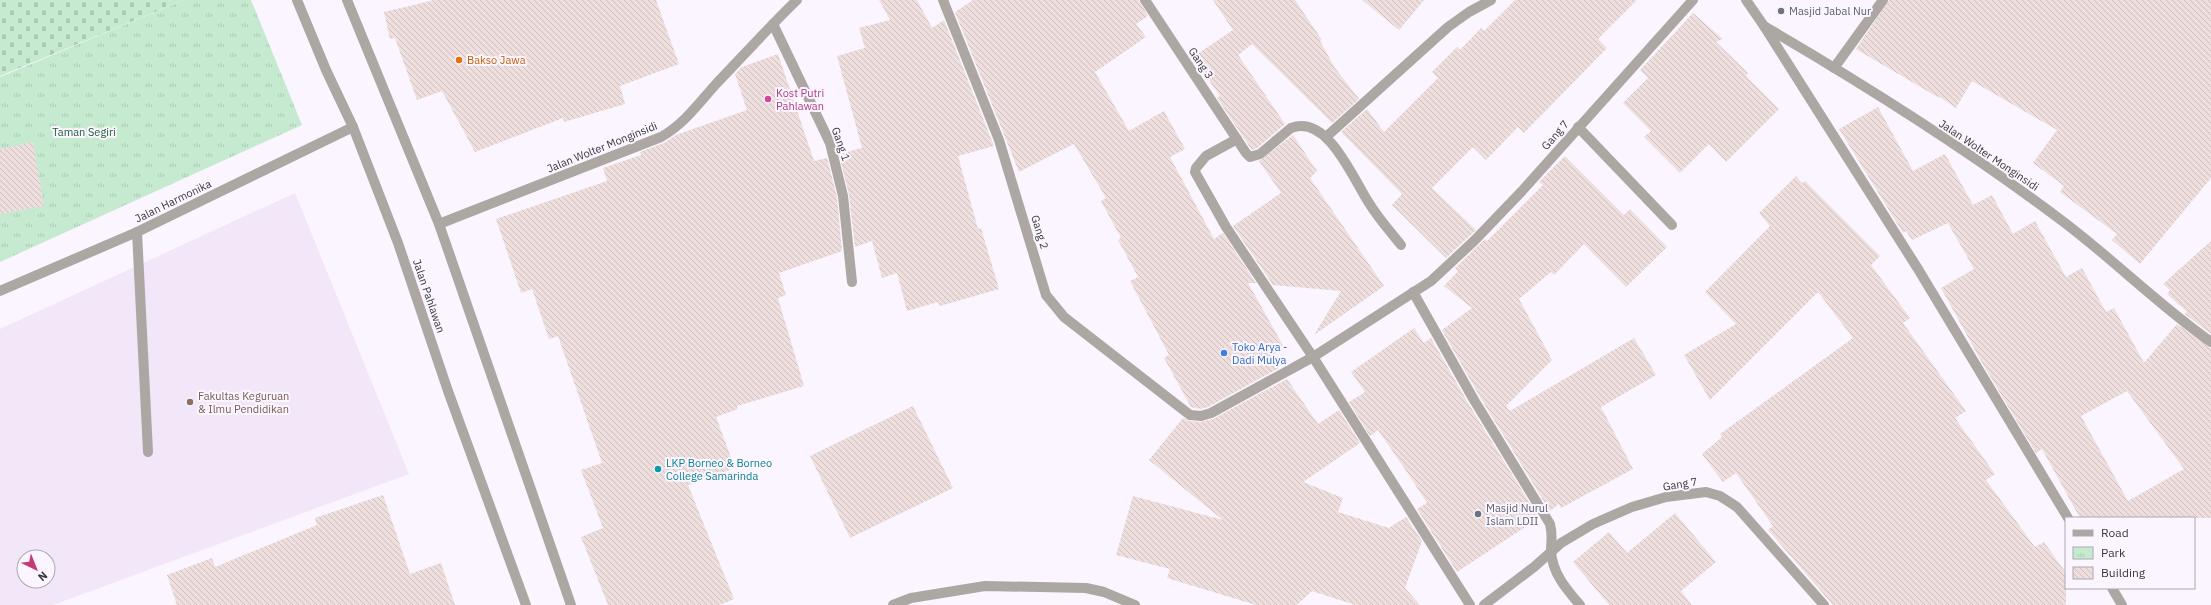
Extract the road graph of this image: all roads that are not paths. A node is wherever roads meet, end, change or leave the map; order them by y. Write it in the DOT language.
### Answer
graph roads {
  1 [pos="297,0"];
  2 [pos="347,0"];
  3 [pos="797,0"];
  4 [pos="943,0"];
  5 [pos="1145,0"];
  6 [pos="1491,0"];
  7 [pos="1692,0"];
  8 [pos="1746,0"];
  9 [pos="1883,0"];
  10 [pos="773,24"];
  11 [pos="1764,26"];
  12 [pos="1834,68"];
  13 [pos="354,127"];
  14 [pos="1578,127"];
  15 [pos="1326,137"];
  16 [pos="1237,140"];
  17 [pos="439,224"];
  18 [pos="1672,224"];
  19 [pos="137,232"];
  20 [pos="1401,245"];
  21 [pos="852,282"];
  22 [pos="0,291"];
  23 [pos="1413,292"];
  24 [pos="2211,342"];
  25 [pos="1313,356"];
  26 [pos="1190,415"];
  27 [pos="148,452"];
  28 [pos="2067,517"];
  29 [pos="1551,552"];
  30 [pos="2113,589"];
  31 [pos="526,605"];
  32 [pos="571,605"];
  33 [pos="893,605"];
  34 [pos="1135,605"];
  35 [pos="1470,605"];
  36 [pos="1484,605"];
  37 [pos="1580,605"];
  38 [pos="1824,605"];
  39 [pos="2122,605"];
  1 -- 13 [label="street, Jalan Pahlawan"];
  2 -- 17 [label="street"];
  3 -- 10 [label="street, Jalan Wolter Monginsidi"];
  4 -- 26 [label="street, Gang 2"];
  5 -- 16 [label="street, Gang 3"];
  6 -- 15 [label="street"];
  7 -- 14 [label="street, Gang 7"];
  8 -- 11 [label="street, Jalan Wolter Monginsidi"];
  9 -- 12 [label="street"];
  10 -- 17 [label="street, Jalan Wolter Monginsidi"];
  10 -- 21 [label="street, Gang 1"];
  11 -- 12 [label="street, Jalan Wolter Monginsidi"];
  11 -- 28 [label="street"];
  12 -- 24 [label="street, Jalan Wolter Monginsidi"];
  13 -- 19 [label="street, Jalan Harmonika"];
  13 -- 31 [label="street, Jalan Pahlawan"];
  14 -- 18 [label="street"];
  14 -- 23 [label="street, Gang 7"];
  15 -- 16 [label="street, Gang 3"];
  15 -- 20 [label="street"];
  16 -- 25 [label="street"];
  17 -- 32 [label="street"];
  19 -- 22 [label="street, Jalan Harmonika"];
  19 -- 27 [label="street"];
  23 -- 25 [label="street, Gang 7"];
  23 -- 29 [label="street"];
  25 -- 26 [label="street, Gang 7"];
  25 -- 35 [label="street"];
  29 -- 36 [label="street, Gang 7"];
  29 -- 37 [label="street"];
  29 -- 38 [label="street, Gang 7"];
  30 -- 39 [label="street"];
  33 -- 34 [label="street"];
}
